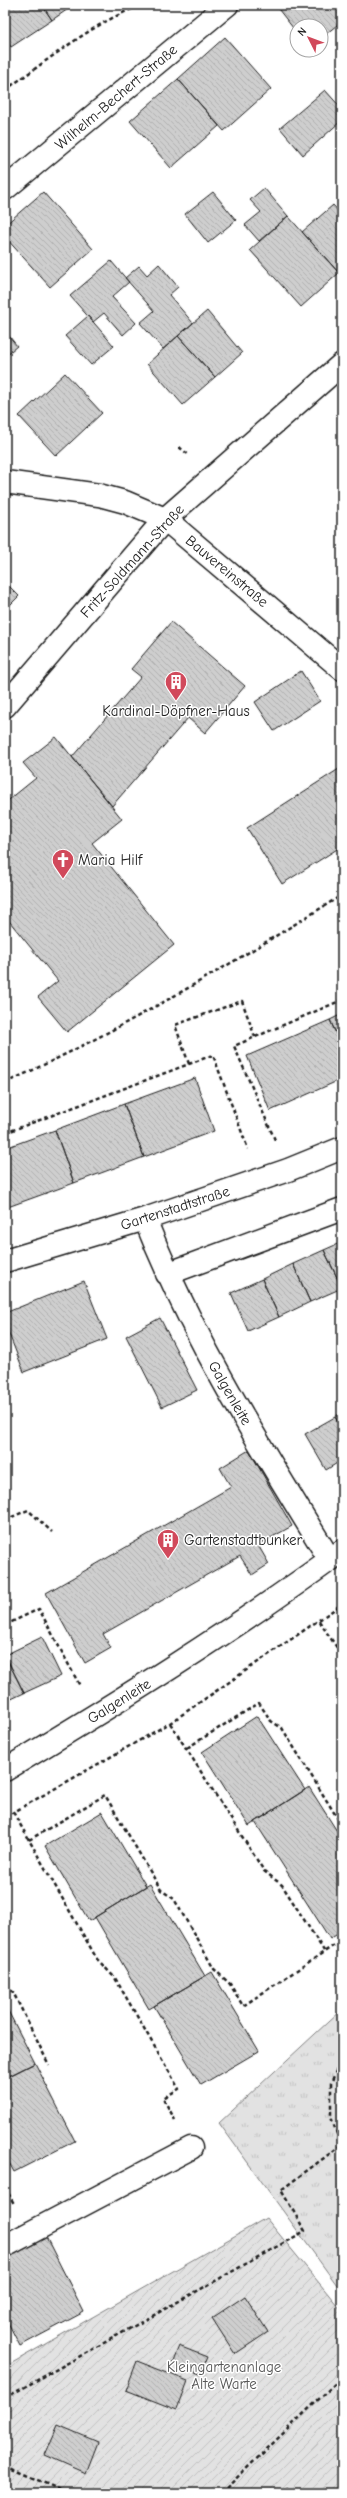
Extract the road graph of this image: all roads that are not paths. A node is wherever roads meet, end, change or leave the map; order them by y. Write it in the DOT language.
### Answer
graph roads {
  1 [pos="227,5"];
  2 [pos="5,189"];
  3 [pos="342,364"];
  4 [pos="5,482"];
  5 [pos="165,519"];
  6 [pos="340,664"];
  7 [pos="5,706"];
  8 [pos="342,1148"];
  9 [pos="342,1209"];
  10 [pos="145,1219"];
  11 [pos="5,1261"];
  12 [pos="167,1274"];
  13 [pos="336,1555"];
  14 [pos="5,1770"];
  15 [pos="191,2148"];
  16 [pos="5,2246"];
  1 -- 2 [label="street, Wilhelm-Bechert-Straße"];
  3 -- 5 [label="street, Fritz-Soldmann-Straße"];
  4 -- 5 [label="street, Bauvereinstraße"];
  5 -- 6 [label="street, Bauvereinstraße"];
  5 -- 7 [label="street, Fritz-Soldmann-Straße"];
  8 -- 10 [label="street, Gartenstadtstraße"];
  9 -- 12 [label="street"];
  10 -- 11 [label="street, Gartenstadtstraße"];
  10 -- 12 [label="street, Galgenleite"];
  12 -- 13 [label="street, Galgenleite"];
  13 -- 14 [label="street, Galgenleite"];
  15 -- 16 [label="street"];
}
